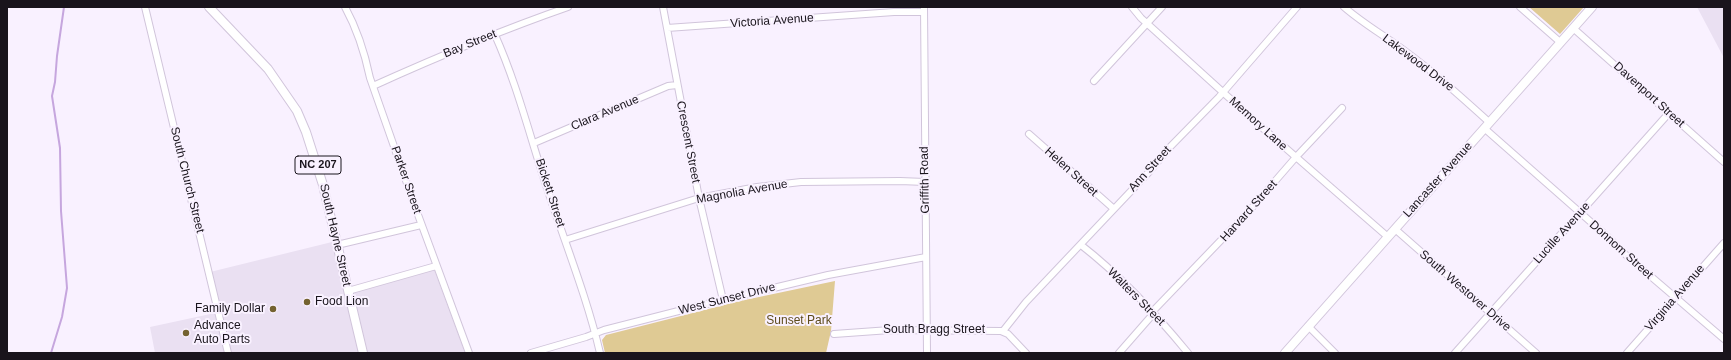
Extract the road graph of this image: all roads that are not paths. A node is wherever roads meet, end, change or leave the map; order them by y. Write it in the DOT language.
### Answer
graph roads {
  1 [pos="145,7"];
  2 [pos="209,7"];
  3 [pos="345,7"];
  4 [pos="568,7"];
  5 [pos="663,7"];
  6 [pos="1132,7"];
  7 [pos="1162,7"];
  8 [pos="1297,7"];
  9 [pos="1344,7"];
  10 [pos="1520,7"];
  11 [pos="1592,7"];
  12 [pos="924,9"];
  13 [pos="1147,23"];
  14 [pos="667,28"];
  15 [pos="1573,28"];
  16 [pos="495,35"];
  17 [pos="1560,42"];
  18 [pos="1094,81"];
  19 [pos="677,85"];
  20 [pos="373,86"];
  21 [pos="1222,92"];
  22 [pos="1342,108"];
  23 [pos="1669,113"];
  24 [pos="1487,125"];
  25 [pos="1029,134"];
  26 [pos="534,143"];
  27 [pos="1296,158"];
  28 [pos="1724,162"];
  29 [pos="925,182"];
  30 [pos="699,198"];
  31 [pos="1114,209"];
  32 [pos="1580,213"];
  33 [pos="421,225"];
  34 [pos="1395,229"];
  35 [pos="1388,237"];
  36 [pos="565,240"];
  37 [pos="1724,243"];
  38 [pos="337,245"];
  39 [pos="1081,245"];
  40 [pos="926,256"];
  41 [pos="436,266"];
  42 [pos="348,291"];
  43 [pos="1676,298"];
  44 [pos="723,300"];
  45 [pos="1154,312"];
  46 [pos="1490,313"];
  47 [pos="1308,326"];
  48 [pos="927,330"];
  49 [pos="1003,331"];
  50 [pos="596,333"];
  51 [pos="834,334"];
  52 [pos="1724,339"];
  53 [pos="228,353"];
  54 [pos="363,353"];
  55 [pos="469,353"];
  56 [pos="531,353"];
  57 [pos="600,353"];
  58 [pos="927,353"];
  59 [pos="1026,353"];
  60 [pos="1119,353"];
  61 [pos="1188,353"];
  62 [pos="1285,353"];
  63 [pos="1335,353"];
  64 [pos="1455,353"];
  65 [pos="1536,353"];
  66 [pos="1627,353"];
  1 -- 53 [label="street, South Church Street"];
  2 -- 38 [label="main road, South Hayne Street / NC 207"];
  3 -- 20 [label="street, Parker Street"];
  4 -- 16 [label="street, Bay Street"];
  5 -- 14 [label="street, Crescent Street"];
  6 -- 13 [label="street, Memory Lane"];
  7 -- 13 [label="street"];
  8 -- 21 [label="street, Ann Street"];
  9 -- 24 [label="street, Lakewood Drive"];
  10 -- 17 [label="street"];
  11 -- 15 [label="main road, Lancaster Avenue"];
  12 -- 14 [label="street, Victoria Avenue"];
  12 -- 29 [label="street, Griffith Road"];
  13 -- 18 [label="street"];
  13 -- 21 [label="street, Memory Lane"];
  14 -- 19 [label="street, Crescent Street"];
  15 -- 17 [label="main road, Lancaster Avenue"];
  15 -- 23 [label="street, Davenport Street"];
  16 -- 20 [label="street, Bay Street"];
  16 -- 26 [label="street, Bickett Street"];
  17 -- 24 [label="main road, Lancaster Avenue"];
  19 -- 26 [label="street, Clara Avenue"];
  19 -- 30 [label="street, Crescent Street"];
  20 -- 33 [label="street, Parker Street"];
  21 -- 27 [label="street, Memory Lane"];
  21 -- 31 [label="street, Ann Street"];
  22 -- 27 [label="street, Harvard Street"];
  23 -- 28 [label="street, Davenport Street"];
  23 -- 32 [label="street, Lucille Avenue"];
  24 -- 32 [label="street, Donnom Street"];
  24 -- 34 [label="main road, Lancaster Avenue"];
  25 -- 31 [label="street, Helen Street"];
  26 -- 36 [label="street, Bickett Street"];
  27 -- 35 [label="street, Memory Lane"];
  27 -- 45 [label="street, Harvard Street"];
  29 -- 30 [label="street, Magnolia Avenue"];
  29 -- 40 [label="street, Griffith Road"];
  30 -- 36 [label="street, Magnolia Avenue"];
  30 -- 44 [label="street, Crescent Street"];
  31 -- 39 [label="street, Ann Street"];
  32 -- 43 [label="street, Donnom Street"];
  32 -- 46 [label="street, Lucille Avenue"];
  33 -- 38 [label="street"];
  33 -- 41 [label="street, Parker Street"];
  34 -- 35 [label="main road, Lancaster Avenue"];
  34 -- 46 [label="street, South Westover Drive"];
  35 -- 47 [label="main road, Lancaster Avenue"];
  36 -- 50 [label="street, Bickett Street"];
  37 -- 43 [label="street, Virginia Avenue"];
  38 -- 42 [label="main road, South Hayne Street / NC 207"];
  39 -- 45 [label="street, Walters Street"];
  39 -- 49 [label="street, Ann Street"];
  40 -- 44 [label="street, West Sunset Drive"];
  40 -- 48 [label="street, Griffith Road"];
  41 -- 42 [label="street"];
  41 -- 55 [label="street, Parker Street"];
  42 -- 54 [label="main road, South Hayne Street / NC 207"];
  43 -- 52 [label="street, Donnom Street"];
  43 -- 66 [label="street, Virginia Avenue"];
  44 -- 50 [label="street, West Sunset Drive"];
  45 -- 60 [label="street, Harvard Street"];
  45 -- 61 [label="street, Walters Street"];
  46 -- 64 [label="street, Lucille Avenue"];
  46 -- 65 [label="street, South Westover Drive"];
  47 -- 62 [label="main road, Lancaster Avenue"];
  47 -- 63 [label="street"];
  48 -- 49 [label="street, South Bragg Street"];
  48 -- 51 [label="street, South Bragg Street"];
  48 -- 58 [label="street, Griffith Road"];
  49 -- 59 [label="street"];
  50 -- 56 [label="street, West Sunset Drive"];
  50 -- 57 [label="street, Bickett Street"];
}
